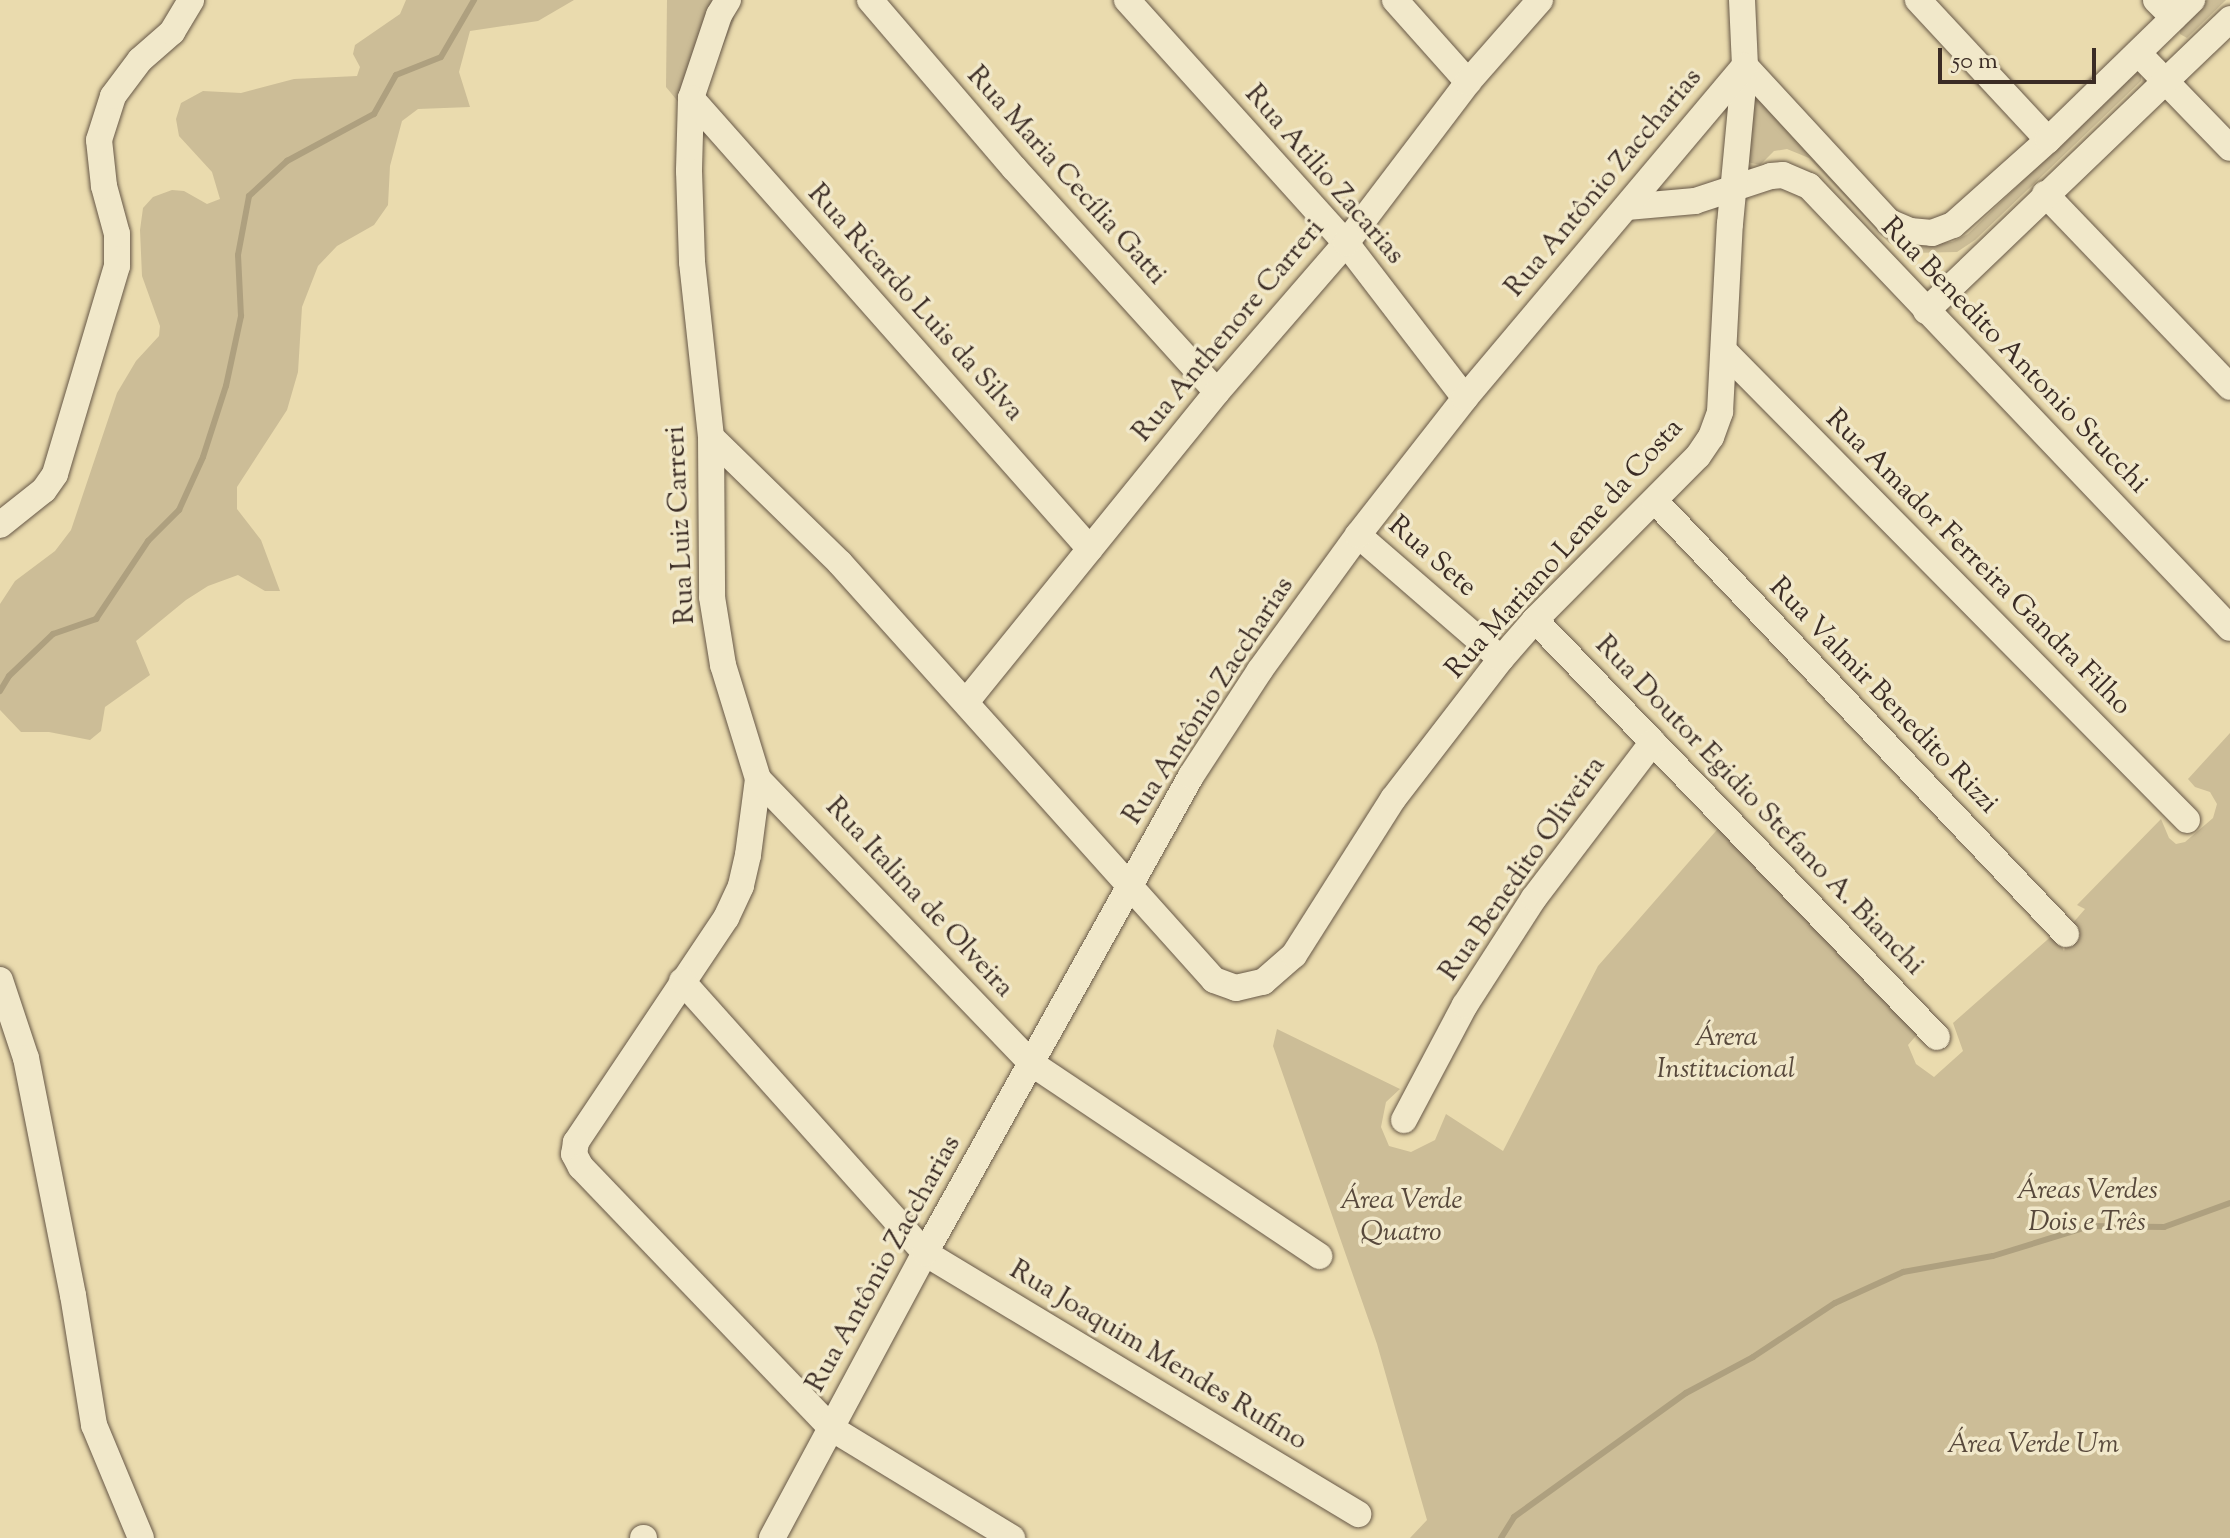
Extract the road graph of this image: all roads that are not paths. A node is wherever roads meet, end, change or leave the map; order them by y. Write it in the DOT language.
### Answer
graph roads {
  1 [pos="191,0"];
  2 [pos="728,0"];
  3 [pos="870,0"];
  4 [pos="1127,0"];
  5 [pos="1395,0"];
  6 [pos="1540,0"];
  7 [pos="1742,0"];
  8 [pos="1918,0"];
  9 [pos="2174,6"];
  10 [pos="2230,19"];
  11 [pos="2138,53"];
  12 [pos="1745,66"];
  13 [pos="1468,82"];
  14 [pos="2166,82"];
  15 [pos="691,98"];
  16 [pos="2048,140"];
  17 [pos="2230,148"];
  18 [pos="1733,191"];
  19 [pos="2045,194"];
  20 [pos="1627,207"];
  21 [pos="1346,243"];
  22 [pos="1926,311"];
  23 [pos="1724,351"];
  24 [pos="2230,387"];
  25 [pos="1217,392"];
  26 [pos="1465,398"];
  27 [pos="711,437"];
  28 [pos="1655,501"];
  29 [pos="0,525"];
  30 [pos="1358,535"];
  31 [pos="1090,549"];
  32 [pos="1535,620"];
  33 [pos="2230,628"];
  34 [pos="1501,659"];
  35 [pos="966,702"];
  36 [pos="1653,742"];
  37 [pos="758,779"];
  38 [pos="2187,820"];
  39 [pos="1131,886"];
  40 [pos="2066,934"];
  41 [pos="0,980"];
  42 [pos="682,981"];
  43 [pos="1937,1037"];
  44 [pos="1031,1063"];
  45 [pos="1404,1120"];
  46 [pos="925,1253"];
  47 [pos="1319,1256"];
  48 [pos="831,1428"];
  49 [pos="1358,1514"];
  50 [pos="141,1538"];
  51 [pos="772,1538"];
  52 [pos="1012,1538"];
  1 -- 29 [label="street"];
  2 -- 15 [label="street, Rua Luiz Carreri"];
  3 -- 25 [label="street, Rua Maria Cecília Gatti"];
  4 -- 21 [label="street, Rua Atilio Zacarias"];
  5 -- 13 [label="street"];
  6 -- 13 [label="street, Rua Anthenore Carreri"];
  7 -- 12 [label="street, Rua Antônio Zaccharias"];
  8 -- 16 [label="street"];
  9 -- 11 [label="street"];
  10 -- 14 [label="street"];
  11 -- 14 [label="street"];
  11 -- 16 [label="street"];
  12 -- 16 [label="street"];
  12 -- 18 [label="street, Rua Mariano Leme da Costa"];
  12 -- 20 [label="street, Rua Antônio Zaccharias"];
  13 -- 21 [label="street, Rua Anthenore Carreri"];
  14 -- 17 [label="street"];
  14 -- 19 [label="street"];
  15 -- 27 [label="street, Rua Luiz Carreri"];
  15 -- 31 [label="street, Rua Ricardo Luis da Silva"];
  18 -- 20 [label="street, Rua Benedito Antonio Stucchi"];
  18 -- 22 [label="street, Rua Benedito Antonio Stucchi"];
  18 -- 23 [label="street, Rua Mariano Leme da Costa"];
  19 -- 22 [label="street"];
  19 -- 24 [label="street"];
  20 -- 26 [label="street, Rua Antônio Zaccharias"];
  21 -- 25 [label="street, Rua Anthenore Carreri"];
  21 -- 26 [label="street, Rua Atilio Zacarias"];
  22 -- 33 [label="street, Rua Benedito Antonio Stucchi"];
  23 -- 28 [label="street, Rua Mariano Leme da Costa"];
  23 -- 38 [label="street, Rua Amador Ferreira Gandra Filho"];
  25 -- 31 [label="street, Rua Anthenore Carreri"];
  26 -- 30 [label="street, Rua Antônio Zaccharias"];
  27 -- 35 [label="street"];
  27 -- 37 [label="street, Rua Luiz Carreri"];
  28 -- 32 [label="street, Rua Mariano Leme da Costa"];
  28 -- 40 [label="street, Rua Valmir Benedito Rizzi"];
  30 -- 34 [label="street, Rua Sete"];
  30 -- 39 [label="street, Rua Antônio Zaccharias"];
  31 -- 35 [label="street, Rua Anthenore Carreri"];
  32 -- 34 [label="street, Rua Mariano Leme da Costa"];
  32 -- 36 [label="street, Rua Doutor Egidio Stefano A. Bianchi"];
  34 -- 39 [label="street, Rua Mariano Leme da Costa"];
  35 -- 39 [label="street"];
  36 -- 43 [label="street, Rua Doutor Egidio Stefano A. Bianchi"];
  36 -- 45 [label="street, Rua Benedito Oliveira"];
  37 -- 42 [label="street, Rua Luiz Carreri"];
  37 -- 44 [label="street, Rua Italina de Olveira"];
  39 -- 44 [label="street, Rua Antônio Zaccharias"];
  41 -- 50 [label="street"];
  42 -- 46 [label="street, Rua Joaquim Mendes Rufino"];
  42 -- 48 [label="street, Rua Luiz Carreri"];
  44 -- 46 [label="street, Rua Antônio Zaccharias"];
  44 -- 47 [label="street, Rua Italina de Olveira"];
  46 -- 48 [label="street, Rua Antônio Zaccharias"];
  46 -- 49 [label="street, Rua Joaquim Mendes Rufino"];
  48 -- 51 [label="street, Rua Antônio Zaccharias"];
  48 -- 52 [label="street"];
}
